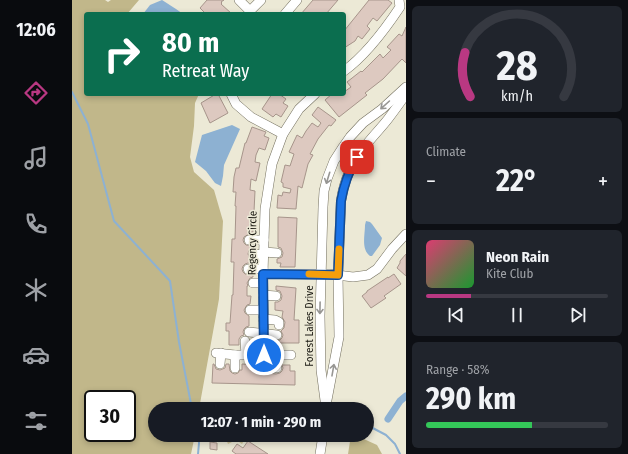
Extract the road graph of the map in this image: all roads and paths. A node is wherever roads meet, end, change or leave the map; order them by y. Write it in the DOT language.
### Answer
graph roads {
  1 [pos="239,0"];
  2 [pos="261,0"];
  3 [pos="297,0"];
  4 [pos="399,0"];
  5 [pos="287,12"];
  6 [pos="346,69"];
  7 [pos="406,86"];
  8 [pos="406,94"];
  9 [pos="232,96"];
  10 [pos="313,96"];
  11 [pos="354,133"];
  12 [pos="283,134"];
  13 [pos="366,144"];
  14 [pos="406,234"];
  15 [pos="248,240"];
  16 [pos="264,240"];
  17 [pos="254,254"];
  18 [pos="264,255"];
  19 [pos="277,256"];
  20 [pos="248,269"];
  21 [pos="263,271"];
  22 [pos="329,275"];
  23 [pos="253,283"];
  24 [pos="263,284"];
  25 [pos="276,299"];
  26 [pos="263,306"];
  27 [pos="250,307"];
  28 [pos="279,325"];
  29 [pos="249,332"];
  30 [pos="263,333"];
  31 [pos="277,335"];
  32 [pos="245,341"];
  33 [pos="235,355"];
  34 [pos="248,355"];
  35 [pos="267,355"];
  36 [pos="291,355"];
  37 [pos="220,364"];
  38 [pos="250,365"];
  39 [pos="235,368"];
  40 [pos="260,368"];
  41 [pos="277,368"];
  42 [pos="325,402"];
  43 [pos="327,402"];
  44 [pos="322,442"];
  45 [pos="320,454"];
  1 -- 2 [label="street"];
  3 -- 5 [label="street"];
  4 -- 6 [label="street"];
  7 -- 11 [label="street, Forest Lakes Drive, one-way"];
  8 -- 13 [label="street, Forest Lakes Drive"];
  9 -- 12 [label="street"];
  10 -- 12 [label="street, Regency Circle"];
  11 -- 13 [label="street"];
  11 -- 22 [label="street, Forest Lakes Drive, one-way"];
  12 -- 16 [label="street, Regency Circle"];
  13 -- 22 [label="street, Forest Lakes Drive"];
  14 -- 22 [label="street"];
  15 -- 16 [label="street"];
  16 -- 18 [label="street, Regency Circle"];
  17 -- 18 [label="street"];
  18 -- 19 [label="street"];
  18 -- 21 [label="street, Regency Circle"];
  20 -- 21 [label="street"];
  21 -- 22 [label="street"];
  21 -- 24 [label="street, Regency Circle"];
  22 -- 42 [label="street, Forest Lakes Drive, one-way"];
  43 -- 22 [label="street, Forest Lakes Drive, one-way"];
  23 -- 24 [label="street"];
  24 -- 26 [label="street, Regency Circle"];
  25 -- 26 [label="street"];
  26 -- 27 [label="street"];
  26 -- 28 [label="street"];
  26 -- 30 [label="street, Regency Circle"];
  29 -- 30 [label="street"];
  30 -- 31 [label="street"];
  30 -- 35 [label="street, Regency Circle"];
  32 -- 34 [label="street"];
  33 -- 34 [label="street"];
  33 -- 37 [label="street"];
  33 -- 39 [label="street"];
  34 -- 35 [label="street"];
  34 -- 38 [label="street"];
  35 -- 36 [label="street"];
  35 -- 40 [label="street"];
  35 -- 41 [label="street"];
  44 -- 45 [label="street"];
}
